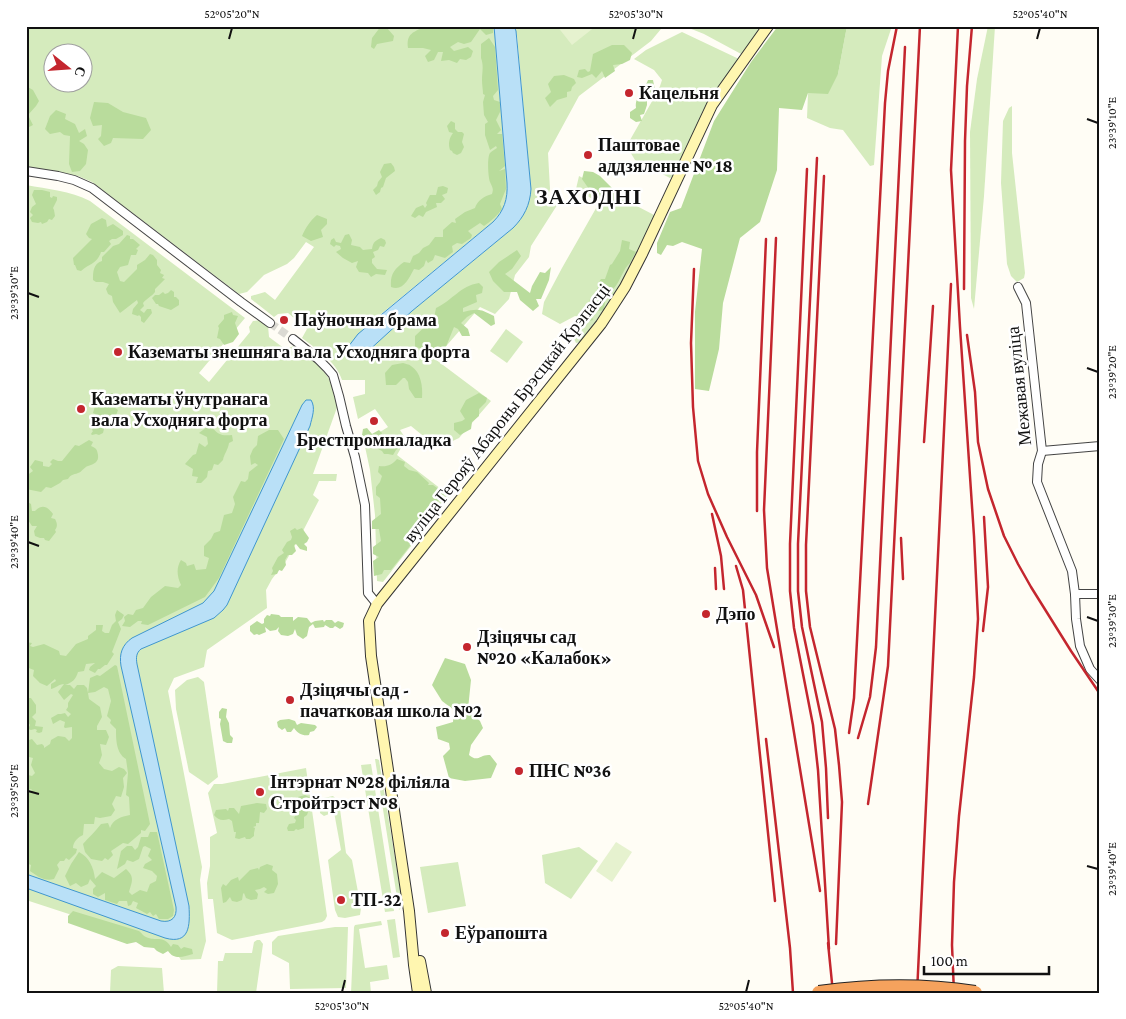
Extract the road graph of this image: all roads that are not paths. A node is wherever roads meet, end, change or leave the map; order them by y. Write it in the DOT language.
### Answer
graph roads {
  1 [pos="768,26"];
  2 [pos="26,171"];
  3 [pos="1018,287"];
  4 [pos="270,323"];
  5 [pos="293,339"];
  6 [pos="1100,446"];
  7 [pos="1042,451"];
  8 [pos="1075,594"];
  9 [pos="1100,594"];
  10 [pos="377,604"];
  11 [pos="1100,680"];
  12 [pos="409,911"];
  13 [pos="418,993"];
  14 [pos="426,993"];
  15 [pos="819,993"];
  16 [pos="975,993"];
  1 -- 10 [label="main road, вуліца Герояў Абароны Брэсцкай Крэпасці"];
  2 -- 4 [label="street"];
  3 -- 7 [label="street, Межавая вуліца"];
  5 -- 10 [label="street"];
  6 -- 7 [label="street"];
  7 -- 8 [label="street, Межавая вуліца"];
  8 -- 9 [label="street"];
  8 -- 11 [label="street, Межавая вуліца"];
  10 -- 12 [label="main road, вуліца Герояў Абароны Брэсцкай Крэпасці"];
  12 -- 13 [label="main road, вуліца Герояў Абароны Брэсцкай Крэпасці"];
  12 -- 14 [label="main road, вуліца Герояў Абароны Брэсцкай Крэпасці"];
  15 -- 16 [label="highway, bridge"];
}
